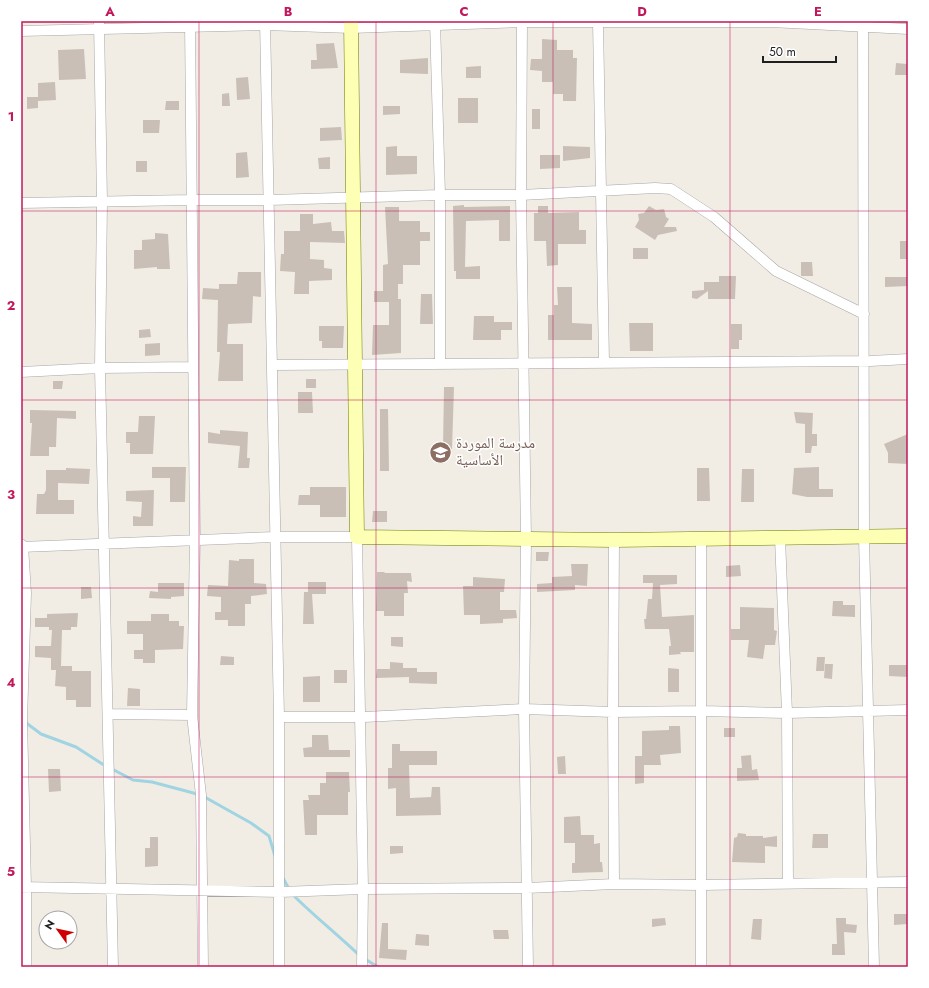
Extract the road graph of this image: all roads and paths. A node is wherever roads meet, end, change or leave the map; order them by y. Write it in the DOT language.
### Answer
graph roads {
  1 [pos="522,21"];
  2 [pos="598,21"];
  3 [pos="694,21"];
  4 [pos="771,22"];
  5 [pos="265,23"];
  6 [pos="435,23"];
  7 [pos="99,24"];
  8 [pos="190,24"];
  9 [pos="863,24"];
  10 [pos="351,25"];
  11 [pos="908,29"];
  12 [pos="21,31"];
  13 [pos="600,191"];
  14 [pos="440,195"];
  15 [pos="521,195"];
  16 [pos="353,198"];
  17 [pos="191,200"];
  18 [pos="269,200"];
  19 [pos="102,202"];
  20 [pos="21,203"];
  21 [pos="864,314"];
  22 [pos="908,359"];
  23 [pos="864,361"];
  24 [pos="604,362"];
  25 [pos="523,363"];
  26 [pos="440,364"];
  27 [pos="272,365"];
  28 [pos="356,365"];
  29 [pos="193,367"];
  30 [pos="100,368"];
  31 [pos="21,372"];
  32 [pos="908,536"];
  33 [pos="274,537"];
  34 [pos="357,537"];
  35 [pos="864,537"];
  36 [pos="701,538"];
  37 [pos="780,538"];
  38 [pos="195,539"];
  39 [pos="526,539"];
  40 [pos="614,540"];
  41 [pos="105,543"];
  42 [pos="22,546"];
  43 [pos="524,708"];
  44 [pos="702,710"];
  45 [pos="908,710"];
  46 [pos="869,711"];
  47 [pos="612,712"];
  48 [pos="786,713"];
  49 [pos="108,714"];
  50 [pos="192,715"];
  51 [pos="360,716"];
  52 [pos="279,717"];
  53 [pos="872,882"];
  54 [pos="908,882"];
  55 [pos="788,883"];
  56 [pos="614,884"];
  57 [pos="701,885"];
  58 [pos="24,887"];
  59 [pos="527,888"];
  60 [pos="111,889"];
  61 [pos="363,889"];
  62 [pos="204,891"];
  63 [pos="280,892"];
  64 [pos="26,967"];
  65 [pos="113,967"];
  66 [pos="203,967"];
  67 [pos="279,967"];
  68 [pos="362,967"];
  69 [pos="528,967"];
  70 [pos="701,967"];
  71 [pos="874,967"];
  1 -- 2 [label="street"];
  1 -- 6 [label="street"];
  1 -- 15 [label="street"];
  2 -- 3 [label="street"];
  2 -- 13 [label="street"];
  3 -- 4 [label="street"];
  4 -- 9 [label="street"];
  5 -- 8 [label="street"];
  5 -- 10 [label="street"];
  5 -- 18 [label="street"];
  6 -- 10 [label="street"];
  6 -- 14 [label="street"];
  7 -- 8 [label="street"];
  7 -- 12 [label="street"];
  7 -- 19 [label="street"];
  8 -- 17 [label="street"];
  9 -- 11 [label="street"];
  9 -- 21 [label="street"];
  10 -- 16 [label="main road"];
  13 -- 15 [label="street"];
  13 -- 21 [label="street"];
  13 -- 24 [label="street"];
  14 -- 15 [label="street"];
  14 -- 16 [label="street"];
  14 -- 26 [label="street"];
  15 -- 25 [label="street"];
  16 -- 18 [label="street"];
  16 -- 28 [label="main road"];
  17 -- 18 [label="street"];
  17 -- 19 [label="street"];
  17 -- 29 [label="street"];
  18 -- 27 [label="street"];
  19 -- 20 [label="street"];
  19 -- 30 [label="street"];
  21 -- 23 [label="street"];
  22 -- 23 [label="street"];
  23 -- 24 [label="street"];
  23 -- 35 [label="street"];
  24 -- 25 [label="street"];
  25 -- 26 [label="street"];
  25 -- 39 [label="street"];
  26 -- 28 [label="street"];
  27 -- 28 [label="street"];
  27 -- 33 [label="street"];
  28 -- 34 [label="main road"];
  29 -- 30 [label="street"];
  29 -- 38 [label="street"];
  30 -- 31 [label="street"];
  30 -- 41 [label="street"];
  32 -- 35 [label="main road"];
  33 -- 34 [label="street"];
  33 -- 38 [label="street"];
  33 -- 52 [label="street"];
  34 -- 39 [label="main road"];
  34 -- 51 [label="street"];
  35 -- 37 [label="main road"];
  35 -- 46 [label="street"];
  36 -- 37 [label="main road"];
  36 -- 40 [label="main road"];
  36 -- 44 [label="street"];
  37 -- 48 [label="street"];
  38 -- 41 [label="street"];
  38 -- 50 [label="street"];
  39 -- 40 [label="main road"];
  39 -- 43 [label="street"];
  40 -- 47 [label="street"];
  41 -- 42 [label="street"];
  41 -- 49 [label="street"];
  42 -- 58 [label="street"];
  43 -- 47 [label="street"];
  43 -- 51 [label="street"];
  43 -- 59 [label="street"];
  44 -- 47 [label="street"];
  44 -- 48 [label="street"];
  44 -- 57 [label="street"];
  45 -- 46 [label="street"];
  46 -- 48 [label="street"];
  46 -- 53 [label="street"];
  47 -- 56 [label="street"];
  48 -- 55 [label="street"];
  49 -- 50 [label="street"];
  49 -- 60 [label="street"];
  50 -- 62 [label="street"];
  51 -- 52 [label="street"];
  51 -- 61 [label="street"];
  52 -- 63 [label="street"];
  53 -- 54 [label="street"];
  53 -- 55 [label="street"];
  53 -- 71 [label="street"];
  55 -- 57 [label="street"];
  56 -- 57 [label="street"];
  56 -- 59 [label="street"];
  57 -- 70 [label="street"];
  58 -- 60 [label="street"];
  58 -- 64 [label="street"];
  59 -- 61 [label="street"];
  59 -- 69 [label="street"];
  60 -- 62 [label="street"];
  60 -- 65 [label="street"];
  61 -- 63 [label="street"];
  61 -- 68 [label="street"];
  62 -- 63 [label="street"];
  62 -- 66 [label="street"];
  63 -- 67 [label="street"];
}
